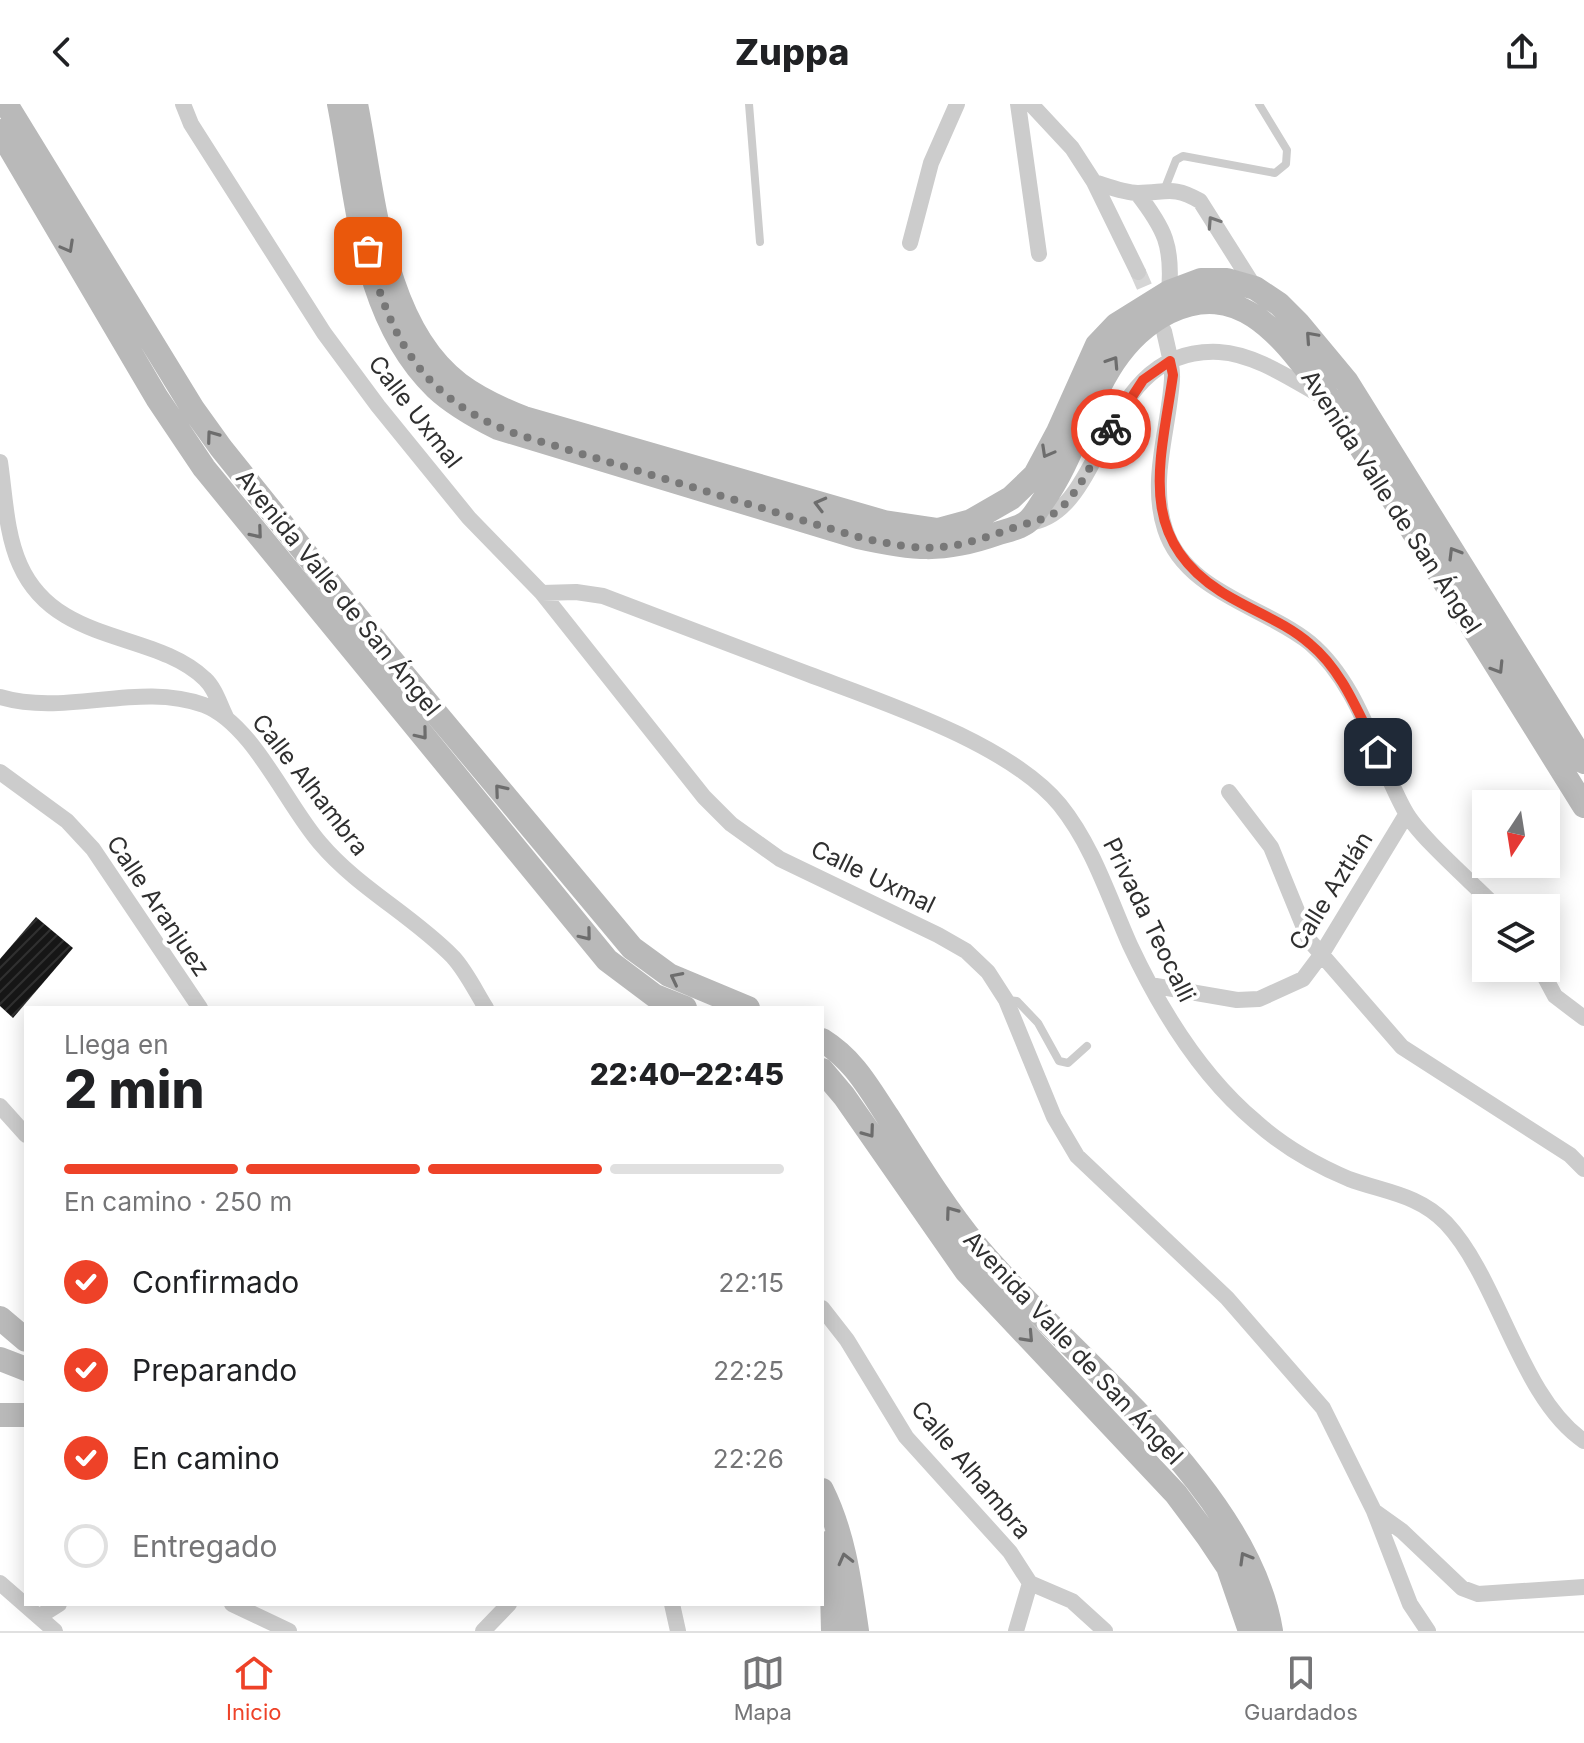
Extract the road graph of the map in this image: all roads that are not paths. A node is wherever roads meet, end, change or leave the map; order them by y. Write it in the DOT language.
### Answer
graph roads {
  1 [pos="6,104"];
  2 [pos="183,104"];
  3 [pos="339,104"];
  4 [pos="356,104"];
  5 [pos="749,104"];
  6 [pos="957,104"];
  7 [pos="1018,104"];
  8 [pos="1031,104"];
  9 [pos="1259,104"];
  10 [pos="0,131"];
  11 [pos="1094,182"];
  12 [pos="1165,188"];
  13 [pos="1137,193"];
  14 [pos="760,242"];
  15 [pos="910,243"];
  16 [pos="1039,254"];
  17 [pos="1138,272"];
  18 [pos="1255,288"];
  19 [pos="1169,292"];
  20 [pos="1226,292"];
  21 [pos="1164,331"];
  22 [pos="1170,361"];
  23 [pos="1333,403"];
  24 [pos="522,426"];
  25 [pos="0,462"];
  26 [pos="1027,523"];
  27 [pos="973,531"];
  28 [pos="542,593"];
  29 [pos="1475,610"];
  30 [pos="0,697"];
  31 [pos="227,718"];
  32 [pos="1584,762"];
  33 [pos="0,772"];
  34 [pos="1229,792"];
  35 [pos="1584,806"];
  36 [pos="1406,815"];
  37 [pos="1483,894"];
  38 [pos="1321,955"];
  39 [pos="1548,982"];
  40 [pos="1150,985"];
  41 [pos="1006,1000"];
  42 [pos="199,1006"];
  43 [pos="485,1006"];
  44 [pos="680,1006"];
  45 [pos="743,1006"];
  46 [pos="1582,1015"];
  47 [pos="824,1042"];
  48 [pos="1087,1046"];
  49 [pos="824,1072"];
  50 [pos="0,1106"];
  51 [pos="24,1133"];
  52 [pos="1584,1169"];
  53 [pos="824,1311"];
  54 [pos="6,1339"];
  55 [pos="24,1366"];
  56 [pos="1116,1390"];
  57 [pos="1093,1405"];
  58 [pos="1134,1410"];
  59 [pos="0,1415"];
  60 [pos="24,1415"];
  61 [pos="1111,1426"];
  62 [pos="1584,1441"];
  63 [pos="824,1494"];
  64 [pos="1374,1511"];
  65 [pos="824,1552"];
  66 [pos="0,1583"];
  67 [pos="1030,1583"];
  68 [pos="1584,1587"];
  69 [pos="24,1603"];
  70 [pos="28,1606"];
  71 [pos="56,1606"];
  72 [pos="236,1606"];
  73 [pos="507,1606"];
  74 [pos="672,1606"];
  75 [pos="40,1616"];
  76 [pos="55,1631"];
  77 [pos="289,1631"];
  78 [pos="483,1631"];
  79 [pos="678,1631"];
  80 [pos="833,1631"];
  81 [pos="857,1631"];
  82 [pos="1016,1631"];
  83 [pos="1105,1631"];
  84 [pos="1250,1631"];
  85 [pos="1271,1631"];
  86 [pos="1428,1631"];
  45 -- 1 [label="street, Avenida Valle de San Ángel, one-way"];
  2 -- 28 [label="street, Calle Uxmal"];
  3 -- 24 [label="street, Avenida Valle de San Ángel"];
  4 -- 24 [label="street, Avenida Valle de San Ángel"];
  5 -- 14 [label="lane"];
  6 -- 15 [label="street"];
  7 -- 16 [label="street"];
  8 -- 11 [label="street"];
  9 -- 12 [label="lane"];
  10 -- 44 [label="street, Avenida Valle de San Ángel, one-way"];
  11 -- 13 [label="street"];
  11 -- 17 [label="street"];
  12 -- 13 [label="street"];
  18 -- 12 [label="street, one-way"];
  13 -- 19 [label="street"];
  18 -- 20 [label="street, Avenida Valle de San Ángel"];
  29 -- 18 [label="street, Avenida Valle de San Ángel, one-way"];
  19 -- 20 [label="street, Avenida Valle de San Ángel"];
  19 -- 27 [label="street, Avenida Valle de San Ángel, one-way"];
  20 -- 23 [label="street, Avenida Valle de San Ángel"];
  26 -- 20 [label="street, Avenida Valle de San Ángel, one-way"];
  21 -- 22 [label="street"];
  22 -- 23 [label="street"];
  22 -- 26 [label="street"];
  22 -- 36 [label="street"];
  23 -- 29 [label="street, Avenida Valle de San Ángel"];
  24 -- 27 [label="street, Avenida Valle de San Ángel"];
  25 -- 31 [label="street"];
  26 -- 27 [label="street, Avenida Valle de San Ángel"];
  28 -- 40 [label="street, Privada Teocalli"];
  28 -- 41 [label="street, Calle Uxmal"];
  29 -- 32 [label="street, Avenida Valle de San Ángel"];
  29 -- 35 [label="street, Avenida Valle de San Ángel, one-way"];
  30 -- 31 [label="street, Calle Alhambra"];
  31 -- 43 [label="street, Calle Alhambra"];
  33 -- 42 [label="street, Calle Aranjuez"];
  34 -- 38 [label="street"];
  36 -- 37 [label="street"];
  36 -- 38 [label="street, Calle Aztlán"];
  38 -- 40 [label="street, Calle Aztlán"];
  38 -- 52 [label="street"];
  39 -- 46 [label="street"];
  40 -- 62 [label="street, Privada Teocalli"];
  41 -- 48 [label="lane"];
  41 -- 64 [label="street, Calle Uxmal"];
  56 -- 47 [label="street, Avenida Valle de San Ángel, one-way"];
  49 -- 57 [label="street, Avenida Valle de San Ángel, one-way"];
  50 -- 51 [label="street"];
  53 -- 67 [label="street, Calle Alhambra"];
  54 -- 55 [label="street"];
  56 -- 57 [label="street"];
  56 -- 58 [label="street, Avenida Valle de San Ángel"];
  57 -- 61 [label="street, Avenida Valle de San Ángel"];
  58 -- 61 [label="street"];
  85 -- 58 [label="street, Avenida Valle de San Ángel, one-way"];
  59 -- 60 [label="street"];
  61 -- 84 [label="street, Avenida Valle de San Ángel"];
  81 -- 63 [label="street, one-way"];
  64 -- 68 [label="street, Calle Uxmal"];
  64 -- 86 [label="street"];
  65 -- 80 [label="street"];
  66 -- 69 [label="street"];
  67 -- 82 [label="street"];
  67 -- 83 [label="street"];
  70 -- 75 [label="street"];
  71 -- 75 [label="street"];
  72 -- 77 [label="street"];
  73 -- 78 [label="street"];
  74 -- 79 [label="street"];
  75 -- 76 [label="street"];
}
